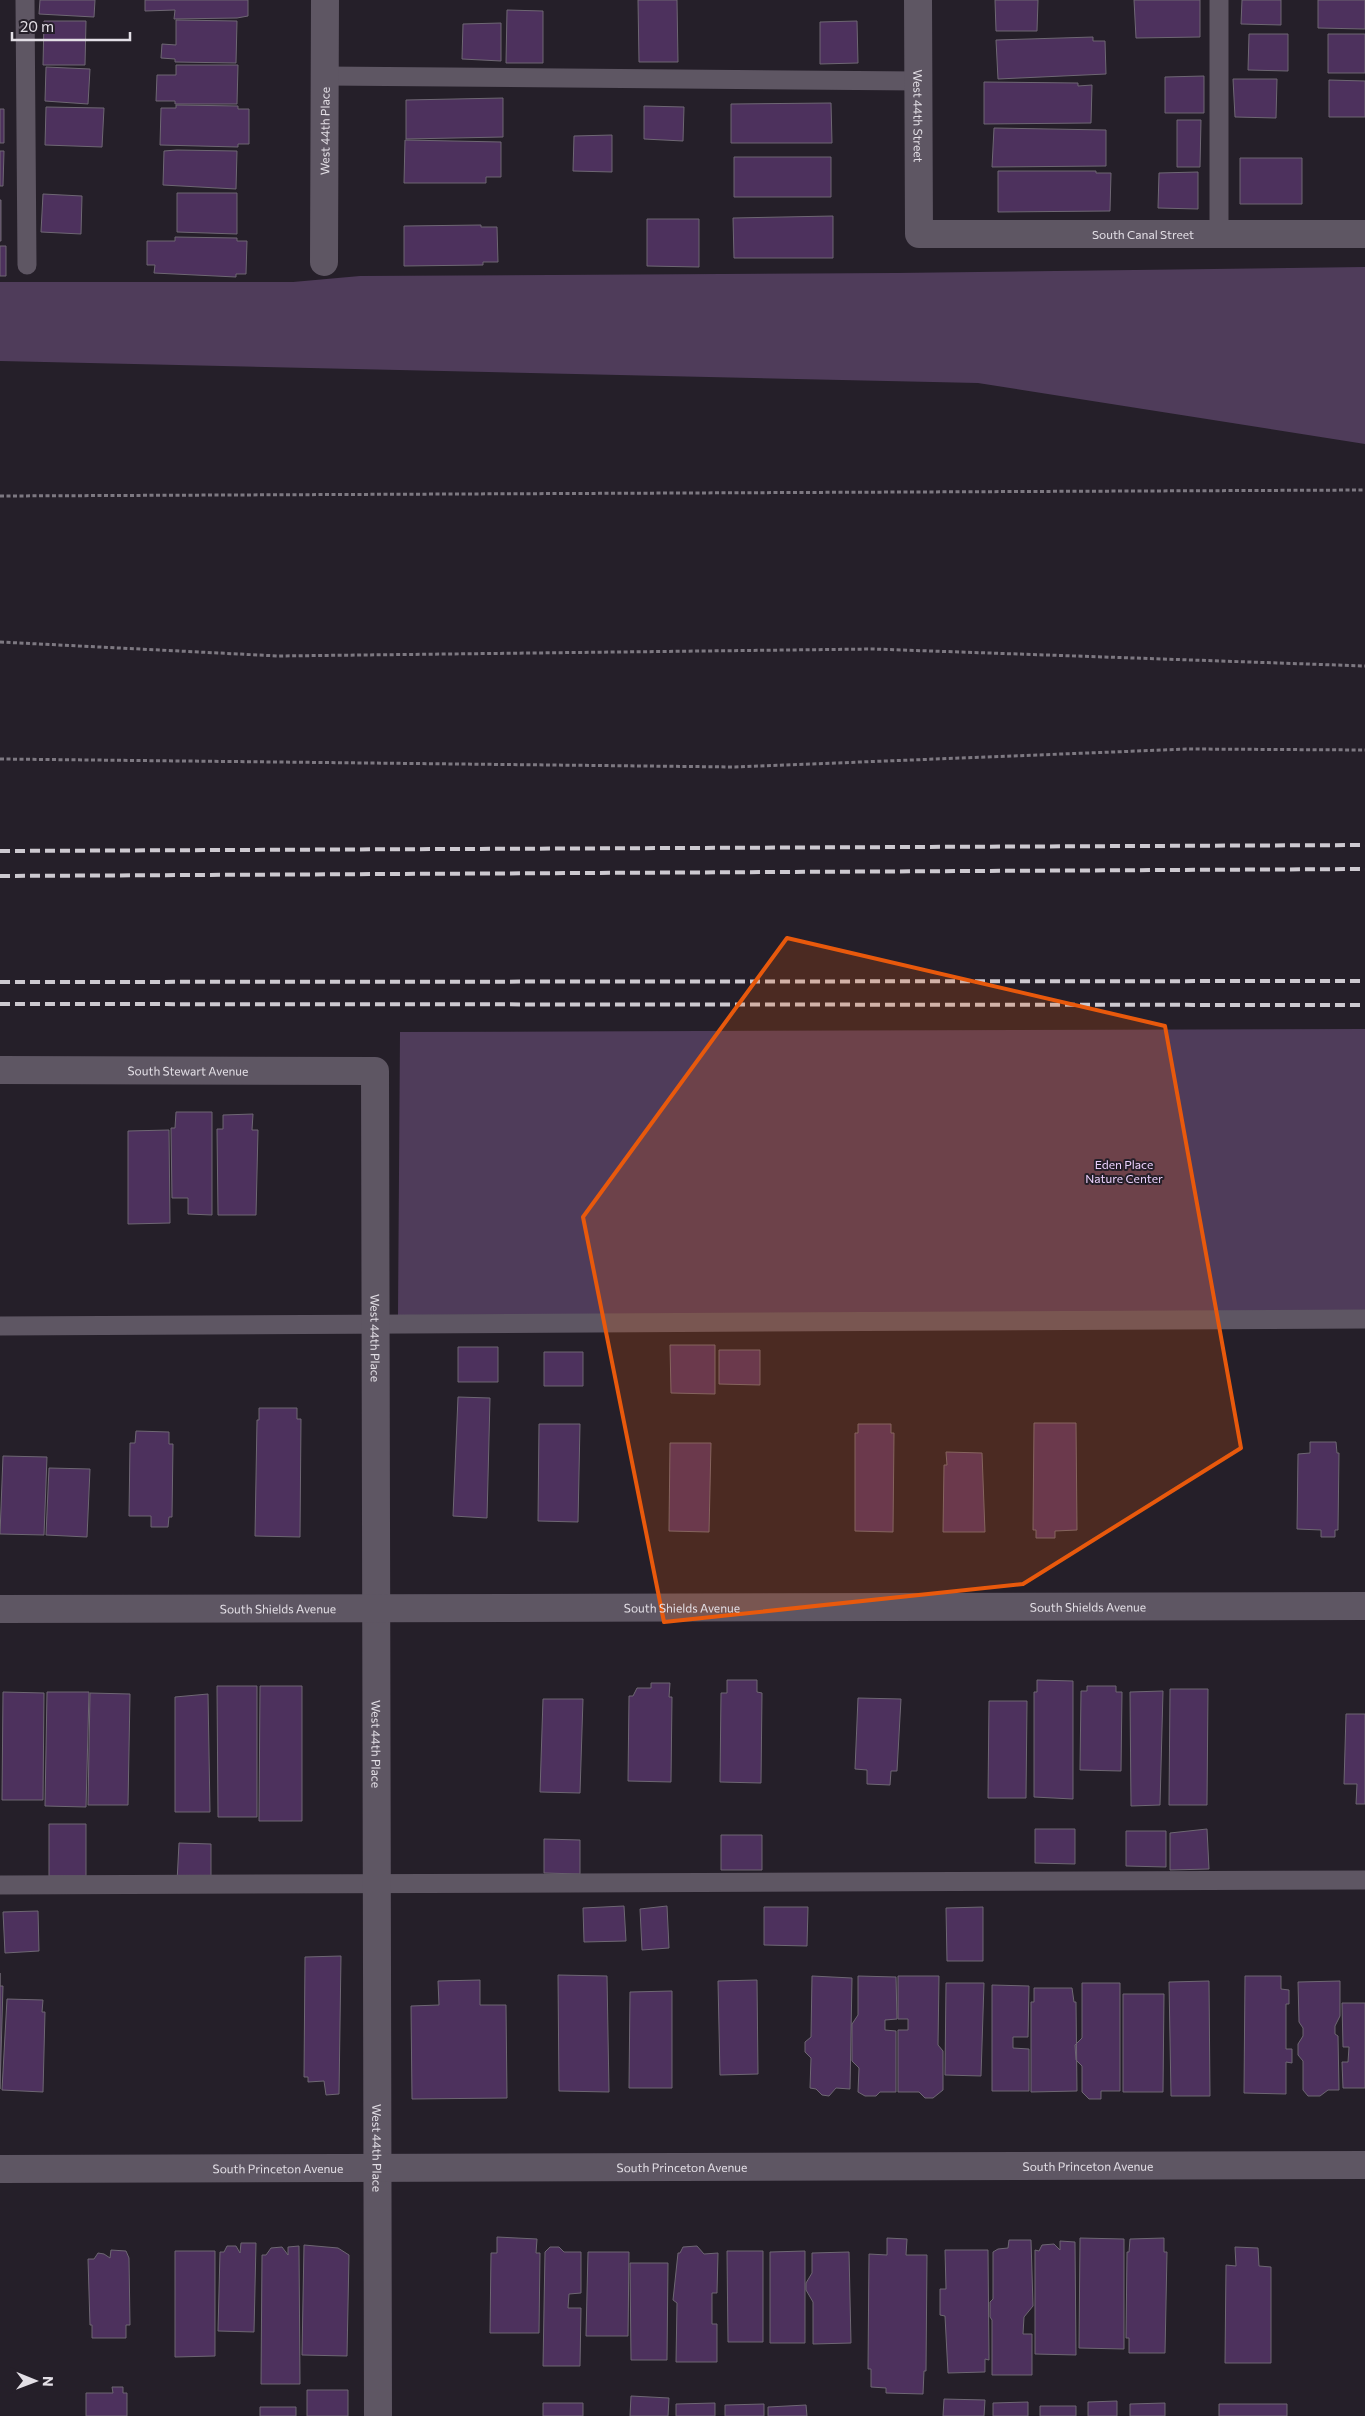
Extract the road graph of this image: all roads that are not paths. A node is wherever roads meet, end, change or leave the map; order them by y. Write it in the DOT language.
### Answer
graph roads {
  1 [pos="25,0"];
  2 [pos="325,0"];
  3 [pos="918,0"];
  4 [pos="1219,0"];
  5 [pos="324,76"];
  6 [pos="919,80"];
  7 [pos="1220,233"];
  8 [pos="919,234"];
  9 [pos="1365,234"];
  10 [pos="324,262"];
  11 [pos="27,264"];
  12 [pos="0,1070"];
  13 [pos="375,1071"];
  14 [pos="1365,1319"];
  15 [pos="376,1324"];
  16 [pos="0,1326"];
  17 [pos="376,1606"];
  18 [pos="1365,1606"];
  19 [pos="0,1609"];
  20 [pos="1365,1880"];
  21 [pos="377,1884"];
  22 [pos="0,1885"];
  23 [pos="1365,2166"];
  24 [pos="378,2168"];
  25 [pos="0,2169"];
  26 [pos="378,2416"];
  1 -- 11 [label="lane"];
  2 -- 5 [label="street, West 44th Place"];
  3 -- 6 [label="street, West 44th Street"];
  4 -- 7 [label="lane"];
  5 -- 6 [label="lane"];
  5 -- 10 [label="street, West 44th Place"];
  6 -- 8 [label="street, West 44th Street"];
  7 -- 8 [label="street, South Canal Street"];
  7 -- 9 [label="street, South Canal Street"];
  12 -- 13 [label="street, South Stewart Avenue"];
  13 -- 15 [label="street, West 44th Place"];
  14 -- 15 [label="lane"];
  15 -- 16 [label="lane"];
  15 -- 17 [label="street, West 44th Place"];
  17 -- 18 [label="street, South Shields Avenue"];
  17 -- 19 [label="street, South Shields Avenue"];
  17 -- 21 [label="street, West 44th Place"];
  20 -- 21 [label="lane"];
  21 -- 22 [label="lane"];
  21 -- 24 [label="street, West 44th Place"];
  23 -- 24 [label="street, South Princeton Avenue"];
  24 -- 25 [label="street, South Princeton Avenue"];
  24 -- 26 [label="street, West 44th Place"];
}
